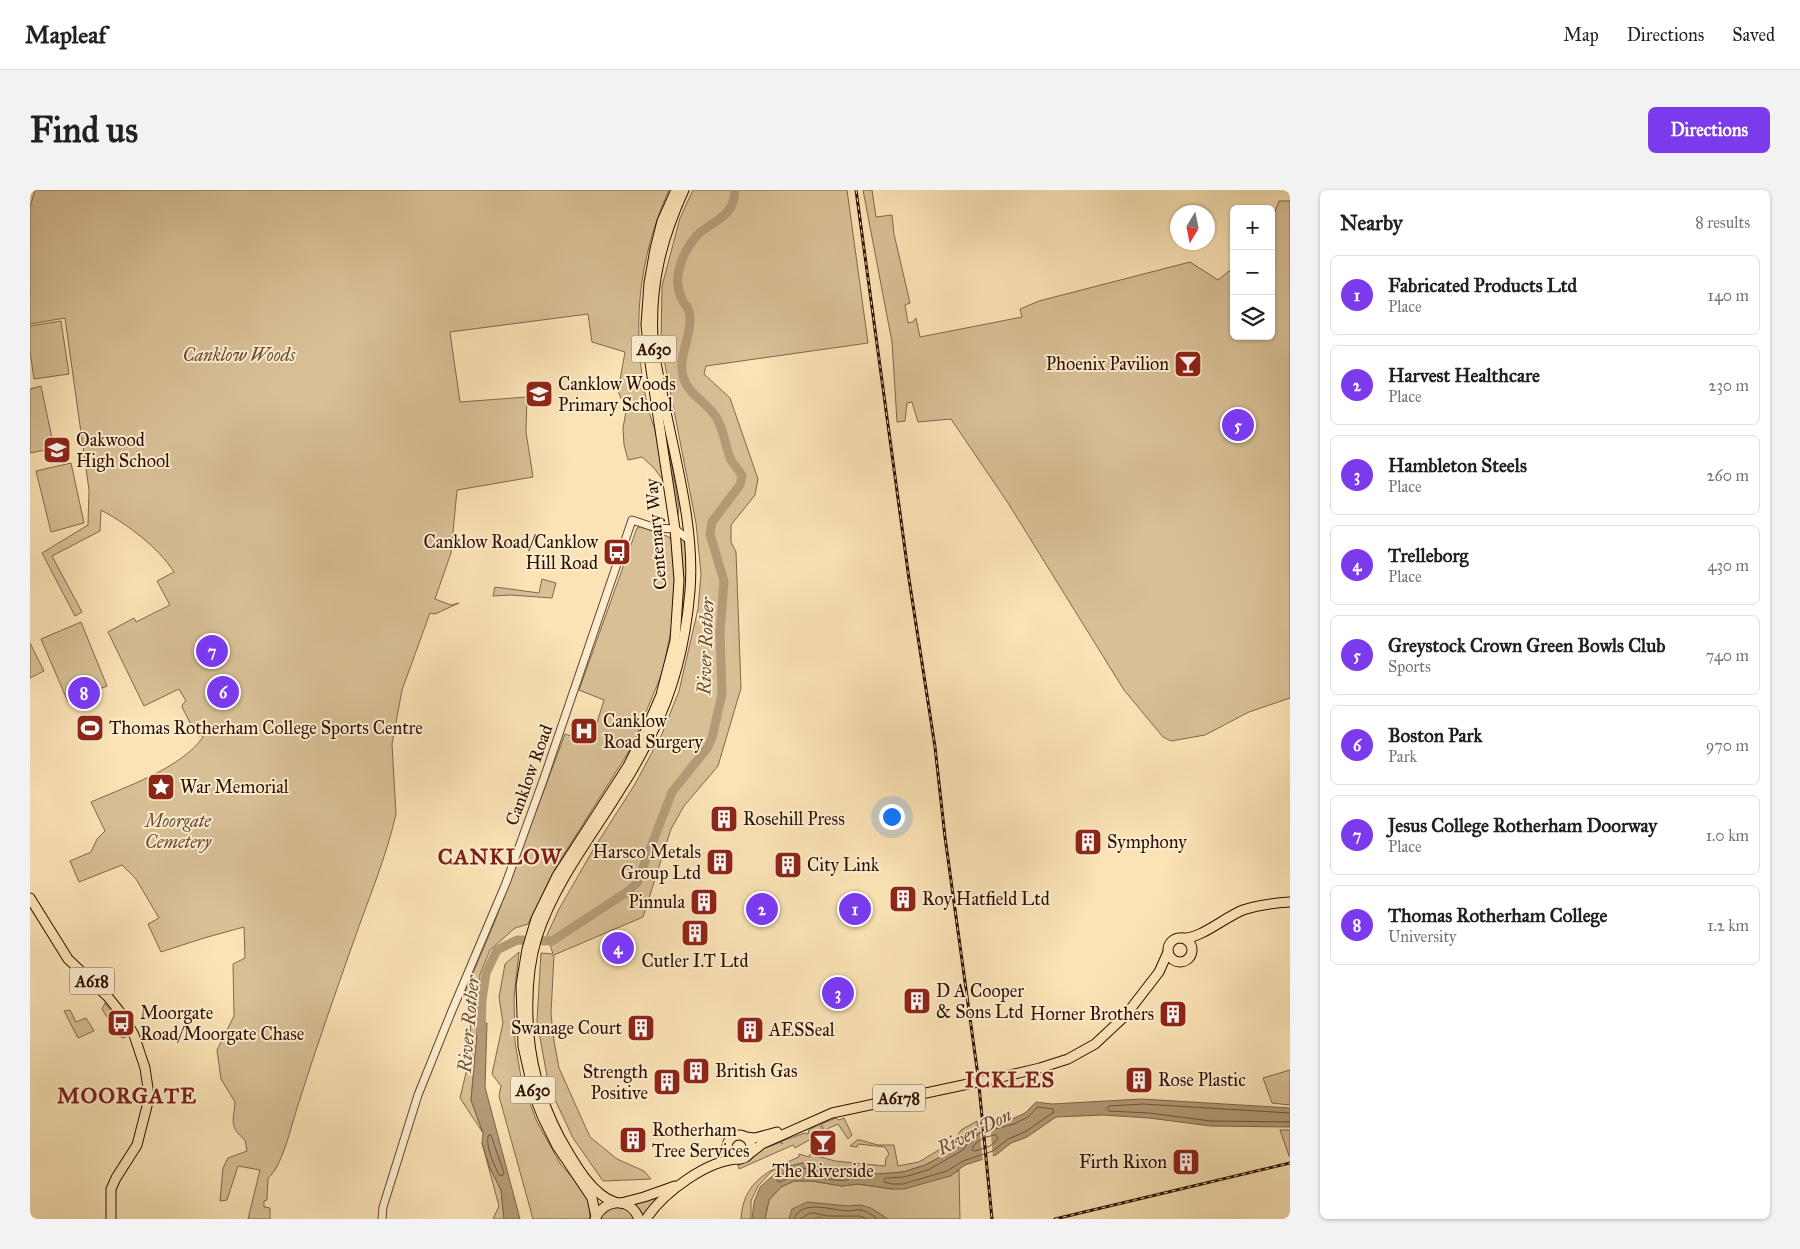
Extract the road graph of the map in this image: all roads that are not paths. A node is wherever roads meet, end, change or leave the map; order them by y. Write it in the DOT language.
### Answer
graph roads {
  1 [pos="676,190"];
  2 [pos="684,190"];
  3 [pos="684,510"];
  4 [pos="675,529"];
  5 [pos="688,539"];
  6 [pos="30,898"];
  7 [pos="1290,902"];
  8 [pos="540,920"];
  9 [pos="1200,934"];
  10 [pos="1182,938"];
  11 [pos="530,949"];
  12 [pos="1168,952"];
  13 [pos="1193,952"];
  14 [pos="1178,962"];
  15 [pos="1159,972"];
  16 [pos="798,1126"];
  17 [pos="745,1137"];
  18 [pos="728,1145"];
  19 [pos="749,1154"];
  20 [pos="740,1159"];
  21 [pos="713,1164"];
  22 [pos="683,1184"];
  23 [pos="618,1203"];
  24 [pos="595,1218"];
  25 [pos="111,1219"];
  26 [pos="382,1219"];
  27 [pos="639,1219"];
  28 [pos="646,1219"];
  1 -- 4 [label="main road, Centenary Way / A630"];
  2 -- 3 [label="main road, A630"];
  3 -- 4 [label="main road"];
  3 -- 5 [label="main road, A630"];
  4 -- 5 [label="street"];
  4 -- 8 [label="main road, Centenary Way / A630"];
  4 -- 26 [label="street, Canklow Road"];
  5 -- 8 [label="main road, Centenary Way / A630"];
  6 -- 25 [label="main road, A618"];
  7 -- 9 [label="main road"];
  8 -- 11 [label="main road, Centenary Way / A630"];
  9 -- 10 [label="main road"];
  9 -- 13 [label="main road"];
  10 -- 12 [label="main road"];
  10 -- 13 [label="main road"];
  11 -- 23 [label="main road, Centenary Way / A630"];
  11 -- 24 [label="main road, Centenary Way / A630"];
  12 -- 14 [label="main road"];
  12 -- 15 [label="main road, A6178"];
  13 -- 14 [label="main road"];
  14 -- 15 [label="main road, A6178"];
  15 -- 16 [label="main road, A6178"];
  16 -- 17 [label="main road, A6178"];
  16 -- 19 [label="main road, A6178"];
  17 -- 18 [label="main road, A6178"];
  17 -- 19 [label="main road"];
  18 -- 20 [label="main road"];
  18 -- 21 [label="main road, A6178"];
  19 -- 20 [label="main road, A6178"];
  20 -- 21 [label="main road, A6178"];
  21 -- 22 [label="main road, A6178"];
  22 -- 23 [label="main road, A6178"];
  22 -- 28 [label="main road, A6178"];
  23 -- 24 [label="main road, A630"];
  23 -- 27 [label="main road, A630"];
}
